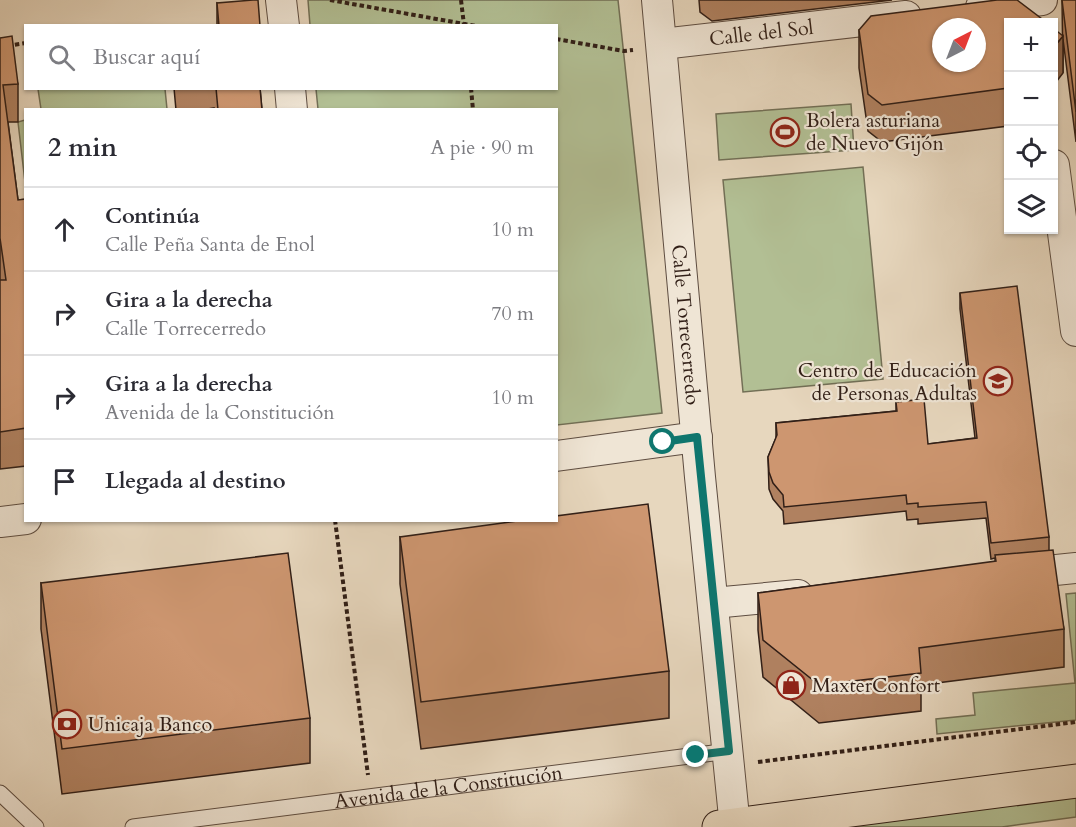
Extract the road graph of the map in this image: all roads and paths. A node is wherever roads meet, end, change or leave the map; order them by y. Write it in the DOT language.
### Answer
graph roads {
  1 [pos="281,0"];
  2 [pos="330,0"];
  3 [pos="462,0"];
  4 [pos="657,0"];
  5 [pos="1037,0"];
  6 [pos="1042,0"];
  7 [pos="1039,18"];
  8 [pos="284,24"];
  9 [pos="464,24"];
  10 [pos="558,39"];
  11 [pos="24,43"];
  12 [pos="0,47"];
  13 [pos="648,47"];
  14 [pos="290,90"];
  15 [pos="471,90"];
  16 [pos="292,108"];
  17 [pos="473,108"];
  18 [pos="1062,180"];
  19 [pos="1076,331"];
  20 [pos="697,437"];
  21 [pos="558,456"];
  22 [pos="24,519"];
  23 [pos="0,522"];
  24 [pos="335,522"];
  25 [pos="1076,568"];
  26 [pos="983,577"];
  27 [pos="821,592"];
  28 [pos="714,603"];
  29 [pos="729,751"];
  30 [pos="1076,781"];
  31 [pos="0,793"];
  32 [pos="371,797"];
  33 [pos="730,826"];
  34 [pos="36,827"];
  35 [pos="133,827"];
  1 -- 8 [label="street"];
  2 -- 9 [label="path"];
  3 -- 9 [label="path"];
  4 -- 13 [label="street, Calle Torrecerredo"];
  5 -- 6 [label="street, Calle del Sol"];
  5 -- 7 [label="street"];
  5 -- 13 [label="street, Calle del Sol"];
  10 -- 13 [label="path"];
  11 -- 12 [label="path"];
  13 -- 20 [label="street, Calle Torrecerredo"];
  14 -- 16 [label="street"];
  15 -- 17 [label="path"];
  18 -- 19 [label="street"];
  20 -- 21 [label="street"];
  20 -- 28 [label="street, Calle Torrecerredo"];
  22 -- 23 [label="street"];
  24 -- 32 [label="path"];
  25 -- 26 [label="street"];
  27 -- 28 [label="street"];
  28 -- 29 [label="street, Calle Torrecerredo"];
  29 -- 32 [label="lane, Avenida de la Constitución"];
  29 -- 33 [label="street, Calle Torrecerredo"];
  30 -- 33 [label="main road"];
  31 -- 34 [label="lane"];
  32 -- 35 [label="lane, Avenida de la Constitución"];
}
